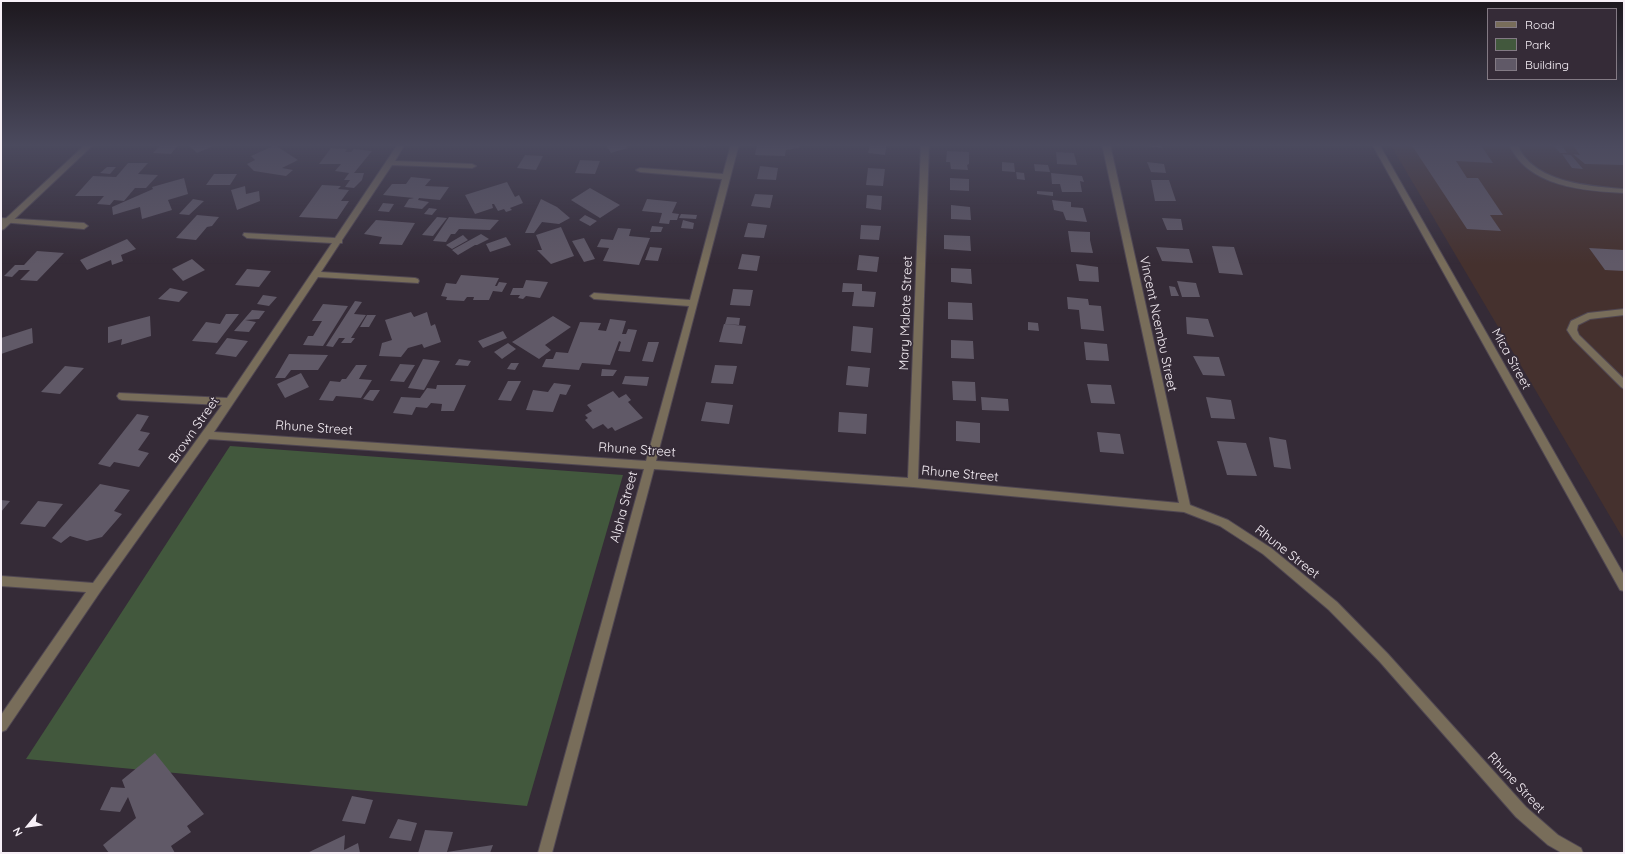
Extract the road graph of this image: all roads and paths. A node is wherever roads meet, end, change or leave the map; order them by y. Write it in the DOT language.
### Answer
graph roads {
  1 [pos="46,184"];
  2 [pos="377,184"];
  3 [pos="724,184"];
  4 [pos="924,184"];
  5 [pos="1115,184"];
  6 [pos="1397,184"];
  7 [pos="1571,184"];
  8 [pos="1624,191"];
  9 [pos="4,221"];
  10 [pos="84,226"];
  11 [pos="1,227"];
  12 [pos="247,235"];
  13 [pos="339,241"];
  14 [pos="316,274"];
  15 [pos="415,280"];
  16 [pos="594,296"];
  17 [pos="694,303"];
  18 [pos="1624,312"];
  19 [pos="1624,385"];
  20 [pos="122,396"];
  21 [pos="230,402"];
  22 [pos="208,435"];
  23 [pos="649,465"];
  24 [pos="913,484"];
  25 [pos="1185,508"];
  26 [pos="1,581"];
  27 [pos="1624,586"];
  28 [pos="96,588"];
  29 [pos="1,726"];
  30 [pos="545,853"];
  31 [pos="1576,853"];
  1 -- 9 [label="street"];
  2 -- 13 [label="street, Brown Street"];
  3 -- 17 [label="street, Alpha Street"];
  4 -- 24 [label="street, Mary Malote Street"];
  5 -- 25 [label="street, Vincent Ncembu Street"];
  6 -- 27 [label="street, Mica Street"];
  7 -- 8 [label="street"];
  9 -- 10 [label="street"];
  9 -- 11 [label="street"];
  12 -- 13 [label="street"];
  13 -- 14 [label="street, Brown Street"];
  14 -- 15 [label="street"];
  14 -- 21 [label="street, Brown Street"];
  16 -- 17 [label="street"];
  17 -- 23 [label="street, Alpha Street"];
  18 -- 19 [label="street"];
  20 -- 21 [label="street"];
  21 -- 22 [label="street, Brown Street"];
  22 -- 23 [label="street, Rhune Street"];
  22 -- 28 [label="street, Brown Street"];
  23 -- 24 [label="street, Rhune Street"];
  23 -- 30 [label="street, Alpha Street"];
  24 -- 25 [label="street, Rhune Street"];
  25 -- 31 [label="street, Rhune Street"];
  26 -- 28 [label="street"];
  28 -- 29 [label="street, Brown Street"];
}
